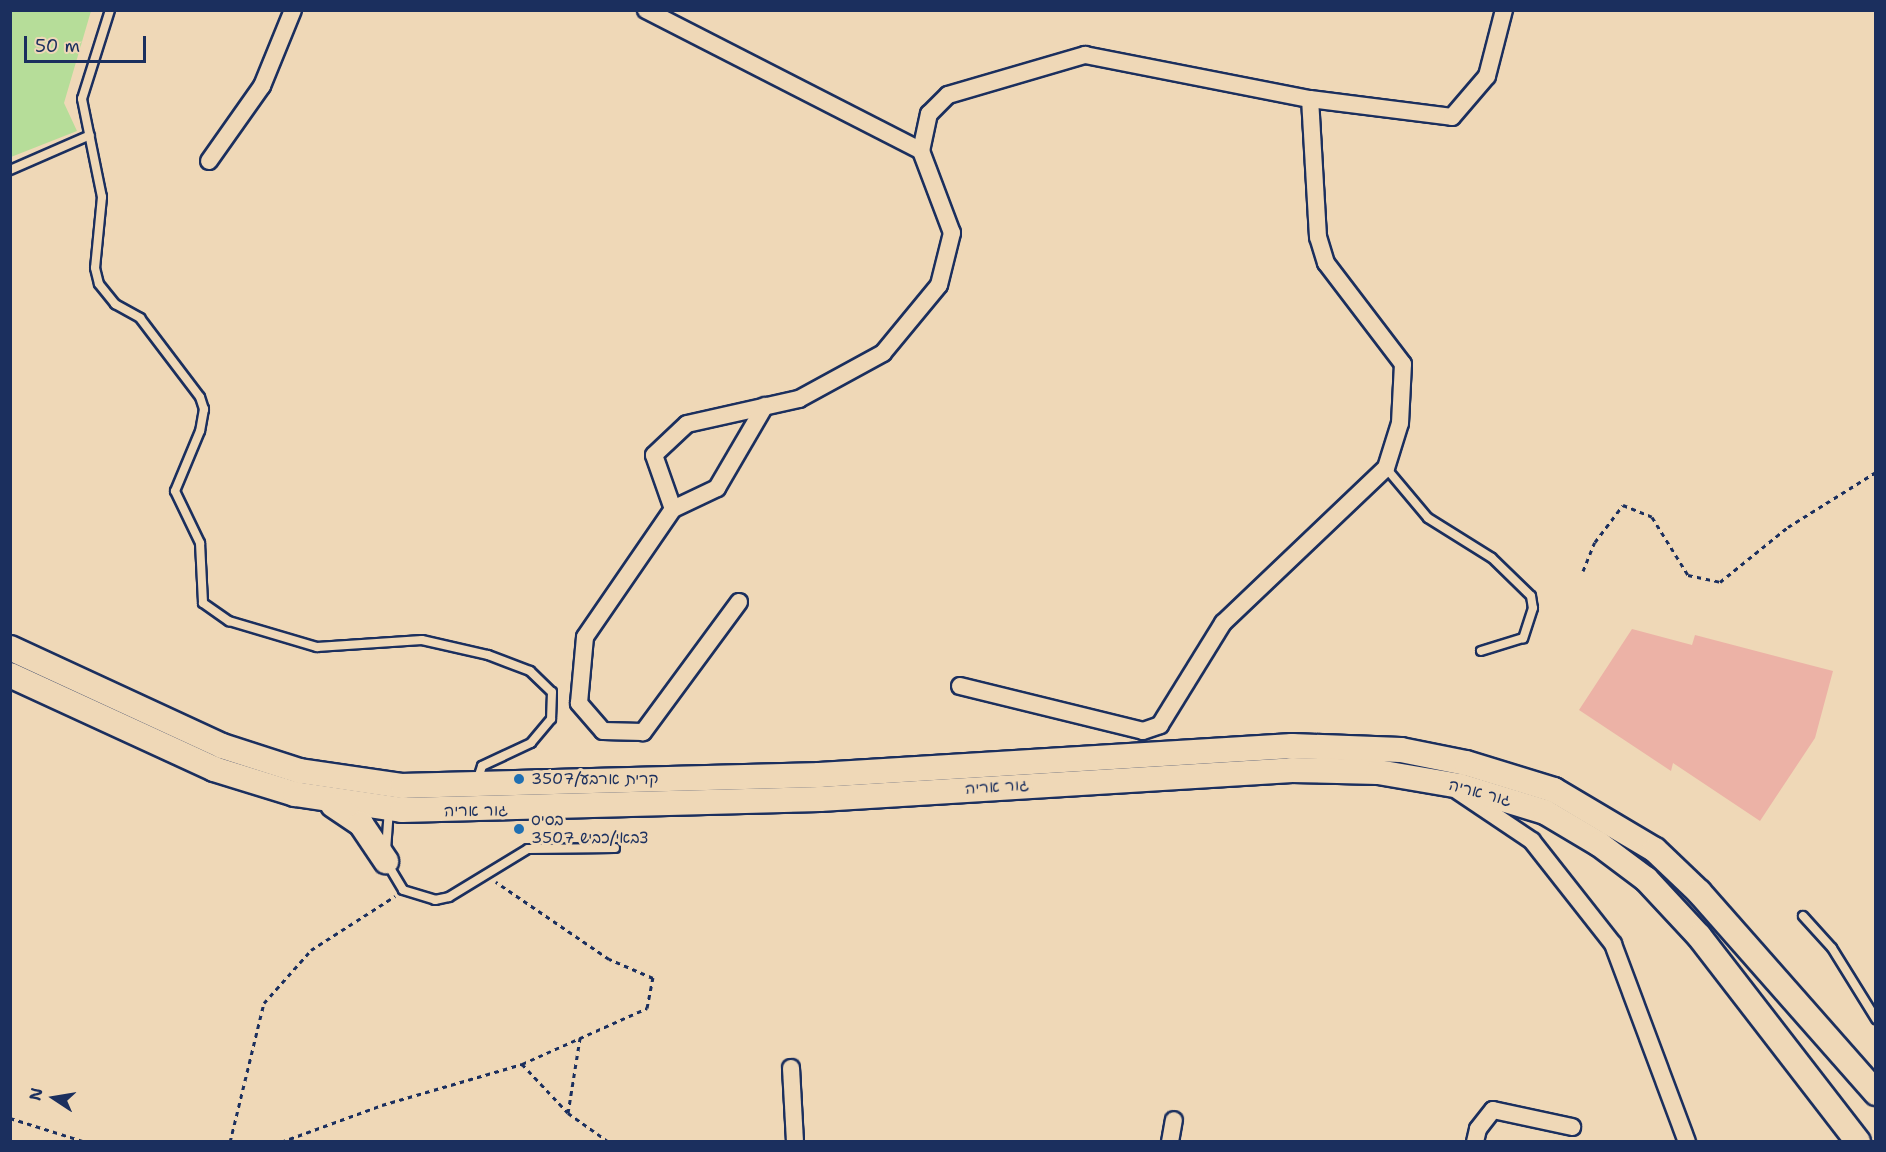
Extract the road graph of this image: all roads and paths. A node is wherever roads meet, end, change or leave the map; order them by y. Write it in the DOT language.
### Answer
graph roads {
  1 [pos="110,10"];
  2 [pos="293,10"];
  3 [pos="646,10"];
  4 [pos="1504,10"];
  5 [pos="1310,99"];
  6 [pos="90,135"];
  7 [pos="921,151"];
  8 [pos="209,161"];
  9 [pos="10,170"];
  10 [pos="765,406"];
  11 [pos="1386,468"];
  12 [pos="1875,472"];
  13 [pos="673,508"];
  14 [pos="1583,571"];
  15 [pos="740,602"];
  16 [pos="10,648"];
  17 [pos="1481,651"];
  18 [pos="10,675"];
  19 [pos="960,686"];
  20 [pos="1445,783"];
  21 [pos="390,785"];
  22 [pos="476,787"];
  23 [pos="326,801"];
  24 [pos="389,809"];
  25 [pos="615,848"];
  26 [pos="386,861"];
  27 [pos="494,868"];
  28 [pos="403,890"];
  29 [pos="1803,916"];
  30 [pos="1875,1019"];
  31 [pos="580,1038"];
  32 [pos="522,1064"];
  33 [pos="791,1068"];
  34 [pos="1875,1093"];
  35 [pos="568,1113"];
  36 [pos="10,1118"];
  37 [pos="1174,1120"];
  38 [pos="1572,1127"];
  39 [pos="86,1142"];
  40 [pos="230,1142"];
  41 [pos="281,1142"];
  42 [pos="609,1142"];
  43 [pos="795,1142"];
  44 [pos="1170,1142"];
  45 [pos="1475,1142"];
  46 [pos="1687,1142"];
  47 [pos="1858,1142"];
  1 -- 6 [label="lane"];
  2 -- 8 [label="street"];
  3 -- 7 [label="street"];
  4 -- 5 [label="street"];
  5 -- 7 [label="street"];
  5 -- 11 [label="street"];
  6 -- 9 [label="lane"];
  6 -- 22 [label="lane"];
  7 -- 10 [label="street"];
  10 -- 13 [label="street"];
  10 -- 13 [label="street"];
  11 -- 17 [label="lane"];
  11 -- 19 [label="street"];
  12 -- 14 [label="path"];
  13 -- 15 [label="street"];
  16 -- 21 [label="main road, גור אריה"];
  18 -- 23 [label="main road, גור אריה"];
  20 -- 24 [label="main road, גור אריה"];
  20 -- 46 [label="street"];
  20 -- 47 [label="main road, גור אריה"];
  21 -- 22 [label="main road, גור אריה"];
  21 -- 24 [label="lane"];
  22 -- 34 [label="main road, גור אריה"];
  23 -- 24 [label="main road, גור אריה"];
  23 -- 26 [label="main road"];
  24 -- 26 [label="lane"];
  25 -- 27 [label="lane"];
  26 -- 28 [label="lane"];
  27 -- 28 [label="lane"];
  27 -- 31 [label="path"];
  28 -- 40 [label="path"];
  29 -- 30 [label="lane"];
  31 -- 32 [label="path"];
  31 -- 35 [label="path"];
  32 -- 35 [label="path"];
  32 -- 41 [label="path"];
  33 -- 43 [label="street"];
  35 -- 42 [label="path"];
  36 -- 39 [label="path"];
  37 -- 44 [label="street"];
  38 -- 45 [label="street"];
}
